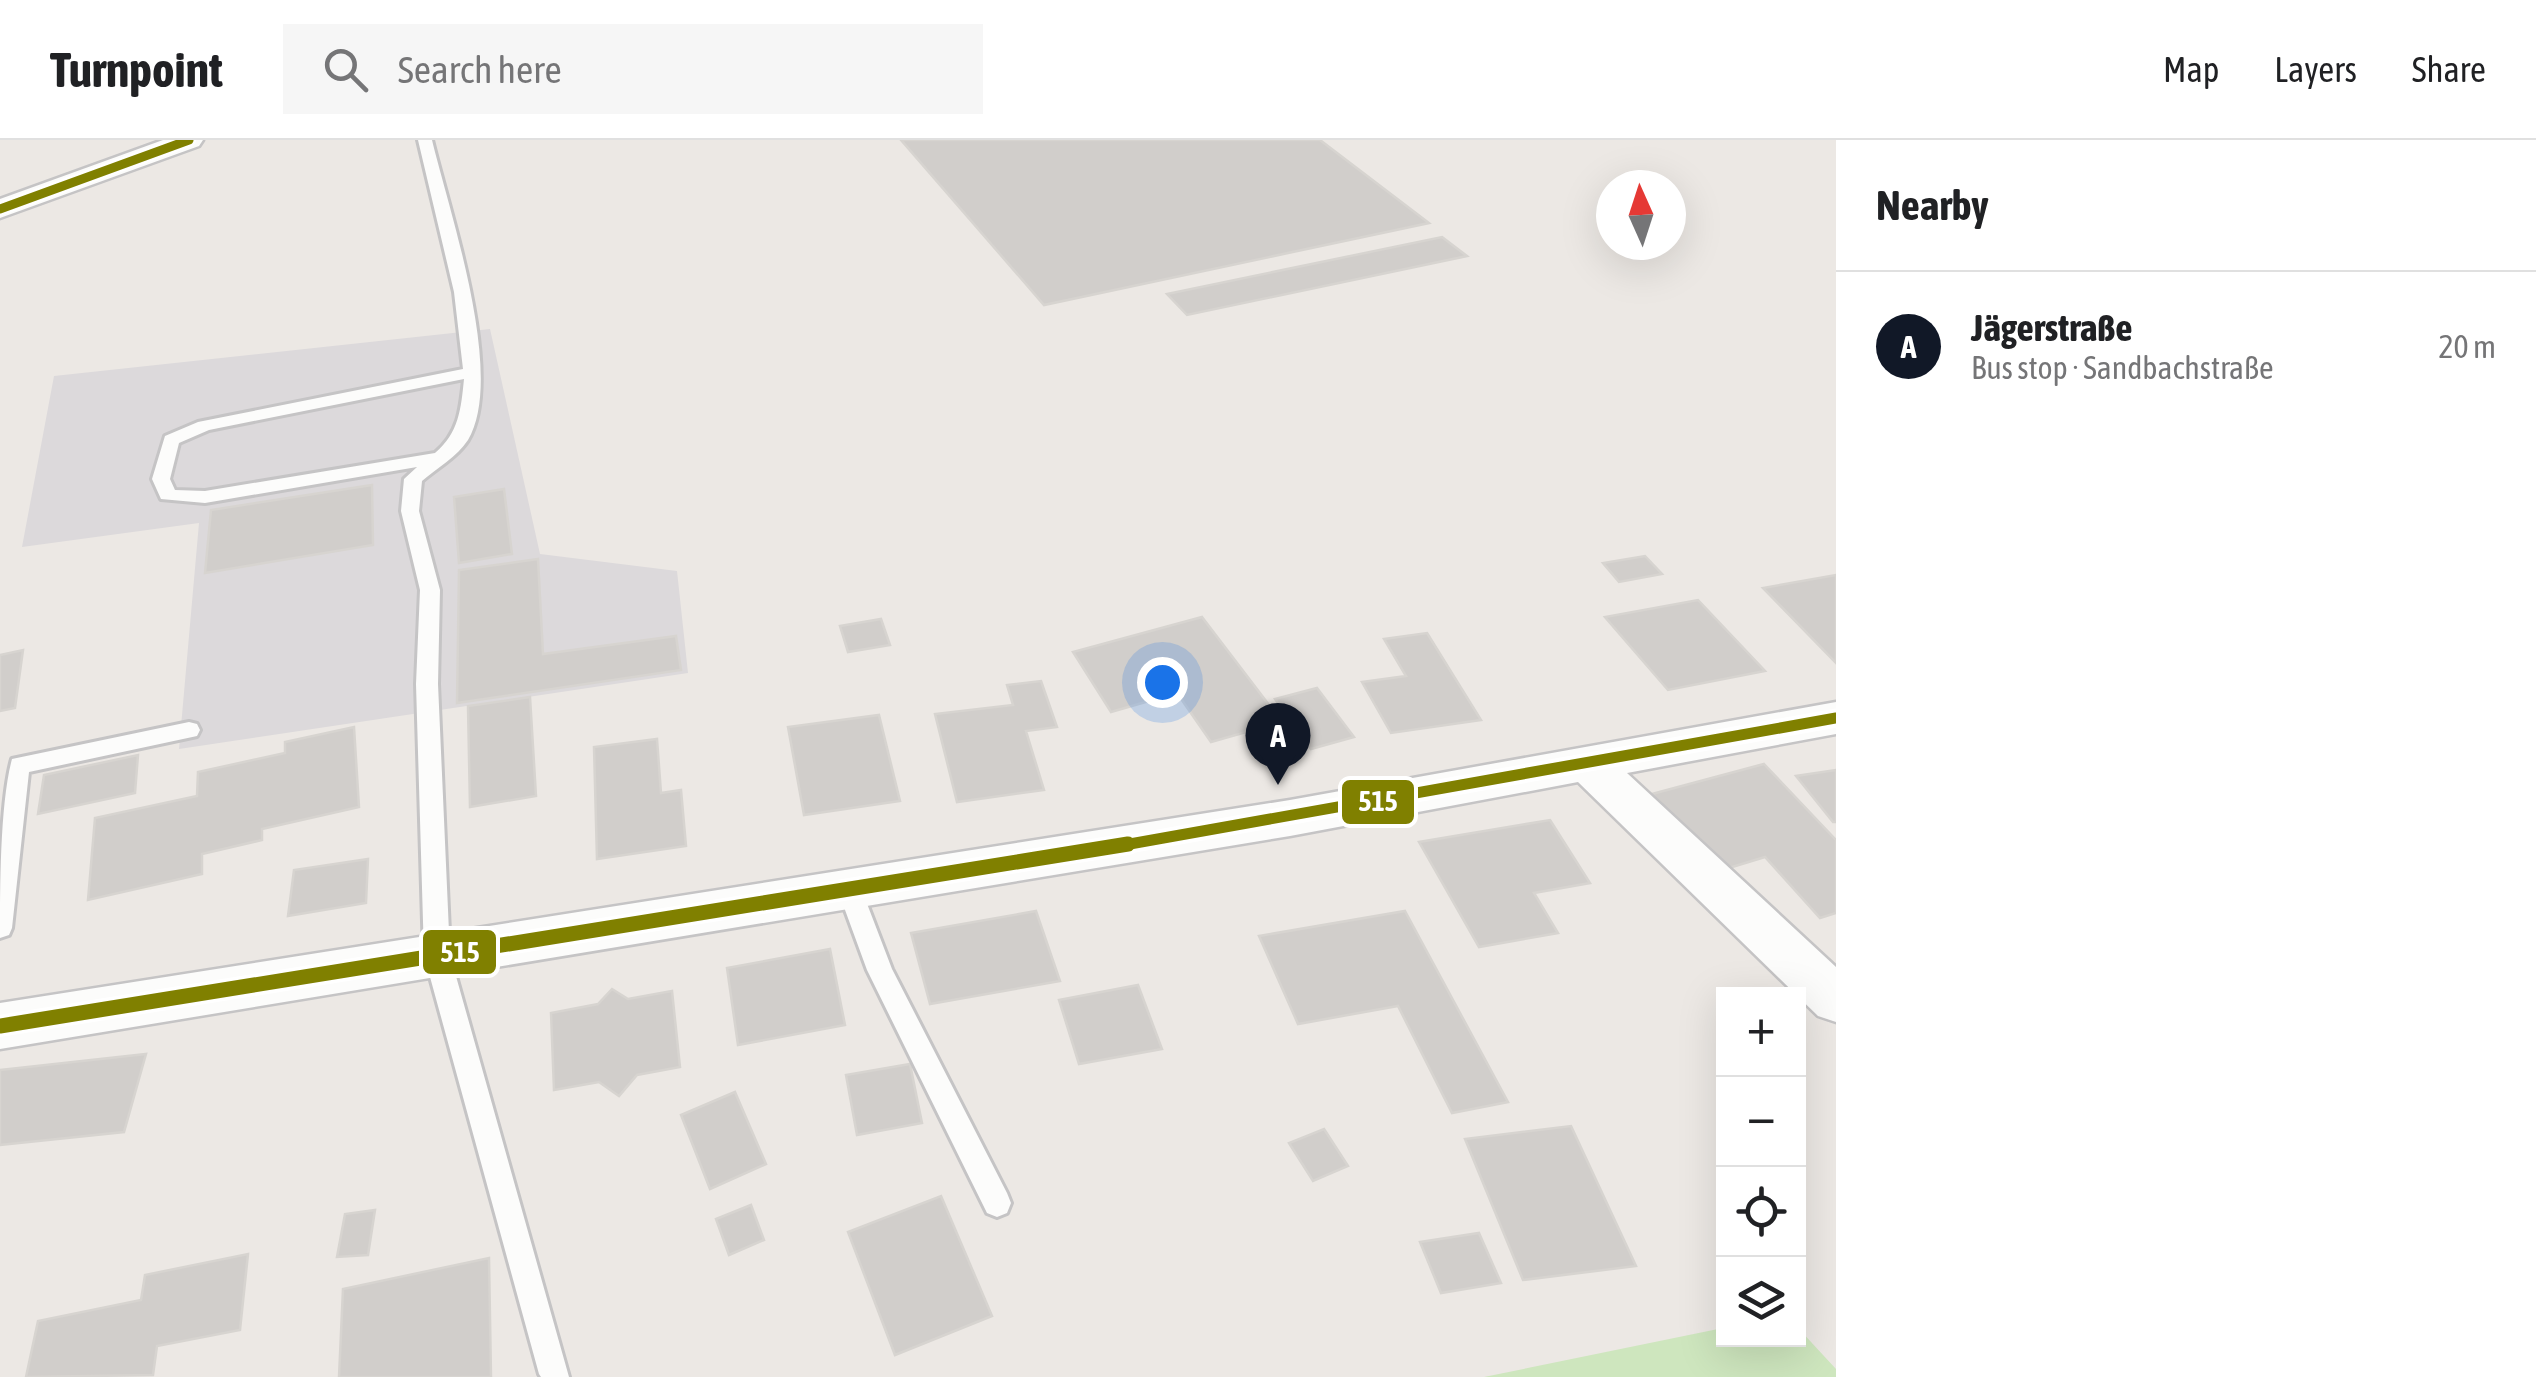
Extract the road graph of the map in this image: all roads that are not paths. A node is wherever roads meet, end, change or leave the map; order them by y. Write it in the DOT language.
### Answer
graph roads {
  1 [pos="189,140"];
  2 [pos="424,140"];
  3 [pos="0,209"];
  4 [pos="470,373"];
  5 [pos="435,458"];
  6 [pos="1836,718"];
  7 [pos="189,730"];
  8 [pos="1589,765"];
  9 [pos="849,888"];
  10 [pos="0,928"];
  11 [pos="437,955"];
  12 [pos="1836,1000"];
  13 [pos="0,1026"];
  14 [pos="998,1203"];
  15 [pos="555,1374"];
  1 -- 3 [label="street"];
  2 -- 4 [label="lane"];
  4 -- 5 [label="lane"];
  4 -- 5 [label="lane"];
  5 -- 11 [label="lane"];
  6 -- 8 [label="street"];
  7 -- 10 [label="lane"];
  8 -- 9 [label="street"];
  8 -- 12 [label="street"];
  9 -- 11 [label="street"];
  9 -- 14 [label="lane"];
  11 -- 13 [label="street"];
  11 -- 15 [label="lane"];
}
